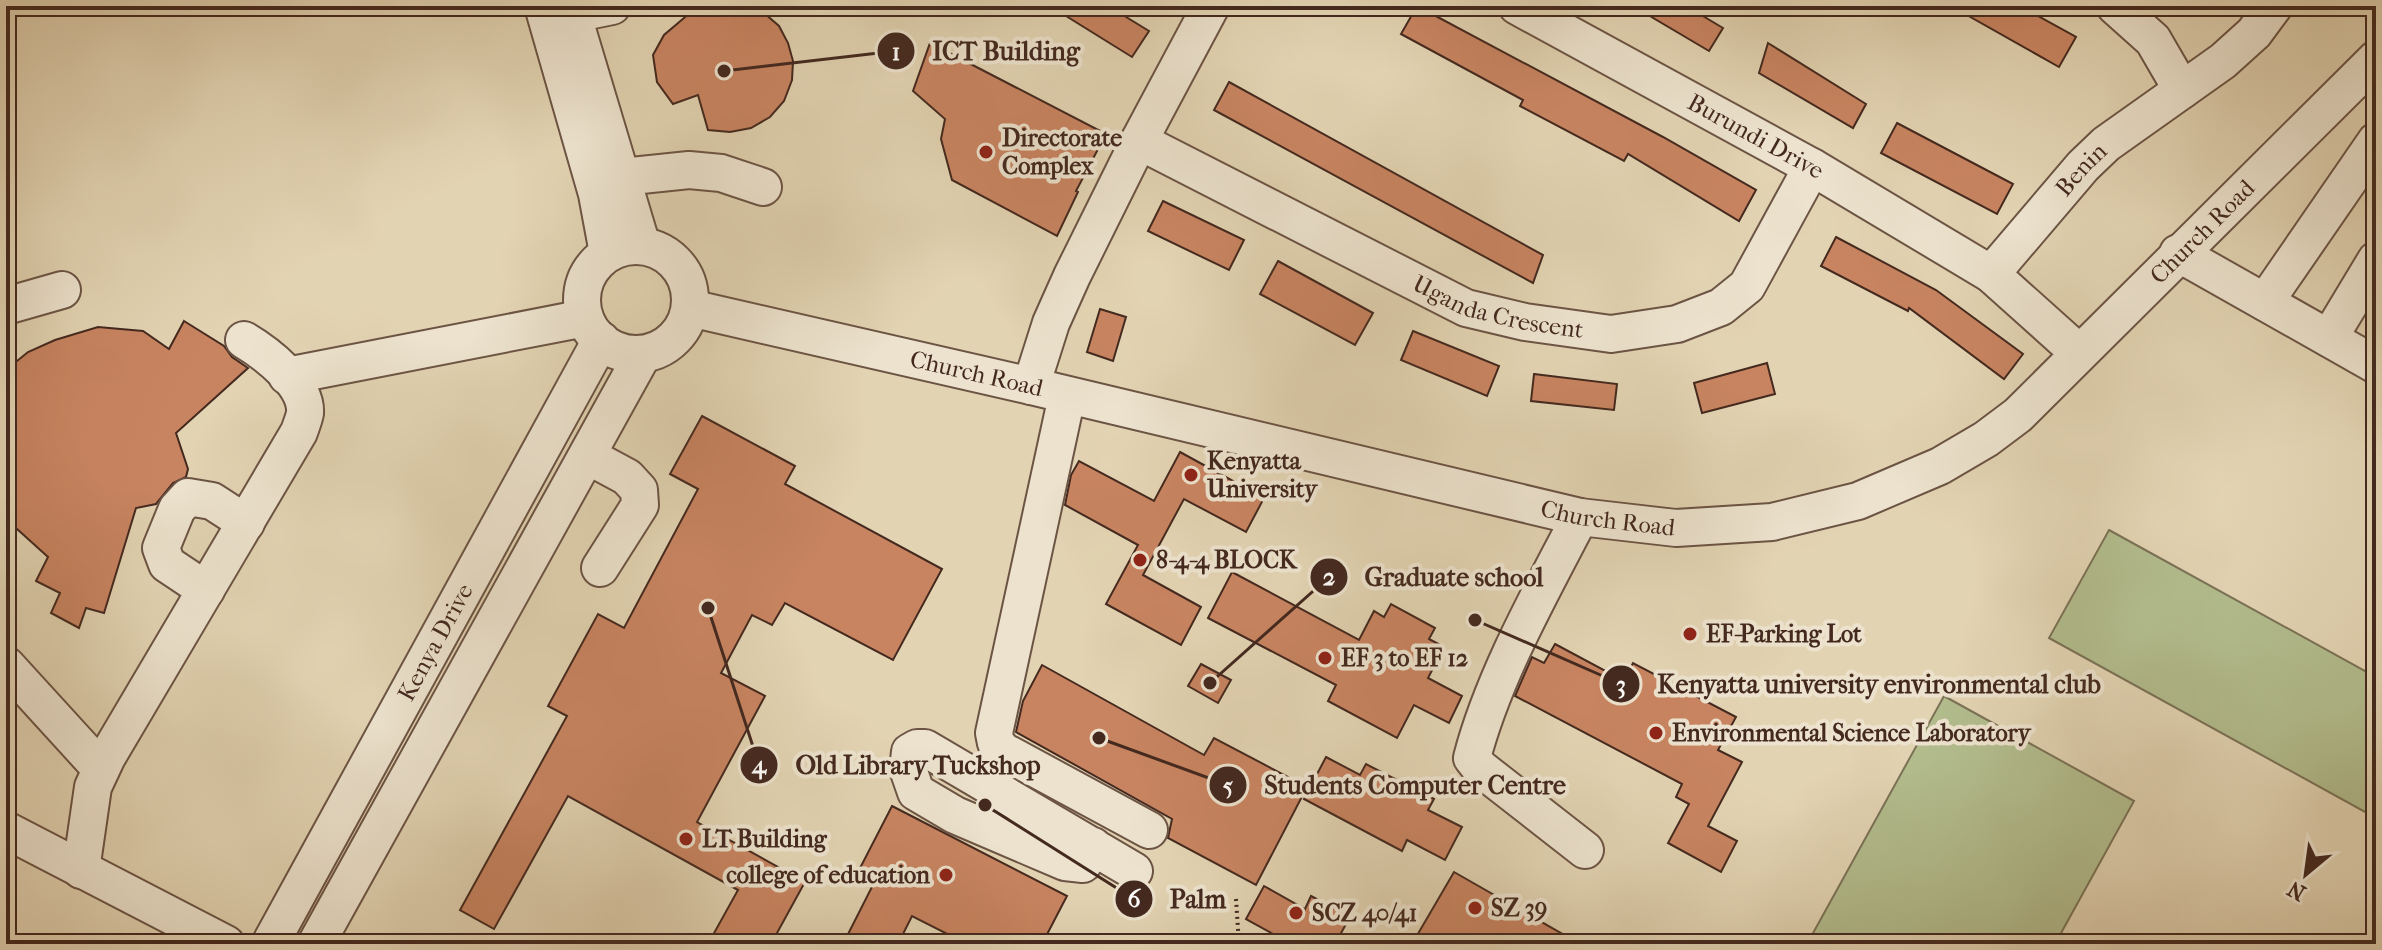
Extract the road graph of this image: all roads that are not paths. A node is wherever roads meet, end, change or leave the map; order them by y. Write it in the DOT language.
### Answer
graph roads {
  1 [pos="612,6"];
  2 [pos="1517,6"];
  3 [pos="2115,6"];
  4 [pos="2274,6"];
  5 [pos="562,9"];
  6 [pos="1200,10"];
  7 [pos="2376,59"];
  8 [pos="2182,90"];
  9 [pos="1139,141"];
  10 [pos="2376,141"];
  11 [pos="1812,167"];
  12 [pos="622,177"];
  13 [pos="763,187"];
  14 [pos="625,249"];
  15 [pos="2178,253"];
  16 [pos="2376,260"];
  17 [pos="1991,274"];
  18 [pos="62,290"];
  19 [pos="2265,302"];
  20 [pos="6,306"];
  21 [pos="690,308"];
  22 [pos="593,329"];
  23 [pos="2329,338"];
  24 [pos="244,340"];
  25 [pos="2079,353"];
  26 [pos="643,354"];
  27 [pos="2376,365"];
  28 [pos="287,376"];
  29 [pos="1031,386"];
  30 [pos="1067,396"];
  31 [pos="588,456"];
  32 [pos="1580,517"];
  33 [pos="246,523"];
  34 [pos="600,568"];
  35 [pos="206,590"];
  36 [pos="6,665"];
  37 [pos="101,769"];
  38 [pos="1070,788"];
  39 [pos="1050,821"];
  40 [pos="1149,830"];
  41 [pos="11,842"];
  42 [pos="1093,846"];
  43 [pos="1585,850"];
  44 [pos="81,870"];
  45 [pos="1134,871"];
  46 [pos="226,944"];
  47 [pos="270,944"];
  48 [pos="316,944"];
  1 -- 5 [label="lane"];
  2 -- 11 [label="lane, Burundi Drive"];
  3 -- 8 [label="lane"];
  4 -- 8 [label="lane, Benin"];
  5 -- 12 [label="lane"];
  5 -- 14 [label="lane"];
  6 -- 9 [label="lane"];
  7 -- 15 [label="lane, Church Road"];
  8 -- 17 [label="lane, Benin"];
  9 -- 11 [label="lane, Uganda Crescent"];
  9 -- 29 [label="lane"];
  10 -- 19 [label="lane"];
  11 -- 17 [label="lane, Burundi Drive"];
  12 -- 13 [label="lane"];
  12 -- 14 [label="lane"];
  14 -- 21 [label="lane"];
  14 -- 22 [label="lane"];
  15 -- 19 [label="lane"];
  15 -- 25 [label="lane, Church Road"];
  16 -- 23 [label="lane"];
  17 -- 25 [label="lane"];
  18 -- 20 [label="lane"];
  19 -- 23 [label="lane"];
  21 -- 26 [label="lane"];
  21 -- 29 [label="lane, Church Road"];
  22 -- 26 [label="lane"];
  22 -- 28 [label="lane"];
  22 -- 47 [label="lane, Kenya Drive"];
  23 -- 27 [label="lane"];
  24 -- 28 [label="lane"];
  25 -- 32 [label="lane, Church Road"];
  26 -- 31 [label="lane, Kenya Drive"];
  28 -- 33 [label="lane"];
  29 -- 30 [label="lane, Church Road"];
  30 -- 32 [label="lane, Church Road"];
  30 -- 38 [label="lane"];
  31 -- 34 [label="lane"];
  31 -- 48 [label="lane, Kenya Drive"];
  32 -- 43 [label="lane"];
  33 -- 35 [label="lane"];
  33 -- 35 [label="lane"];
  35 -- 37 [label="lane"];
  36 -- 37 [label="lane"];
  37 -- 44 [label="lane"];
  38 -- 39 [label="lane"];
  38 -- 40 [label="lane"];
  39 -- 42 [label="lane"];
  39 -- 42 [label="lane"];
  41 -- 44 [label="lane"];
  42 -- 45 [label="lane"];
  44 -- 46 [label="lane"];
}
